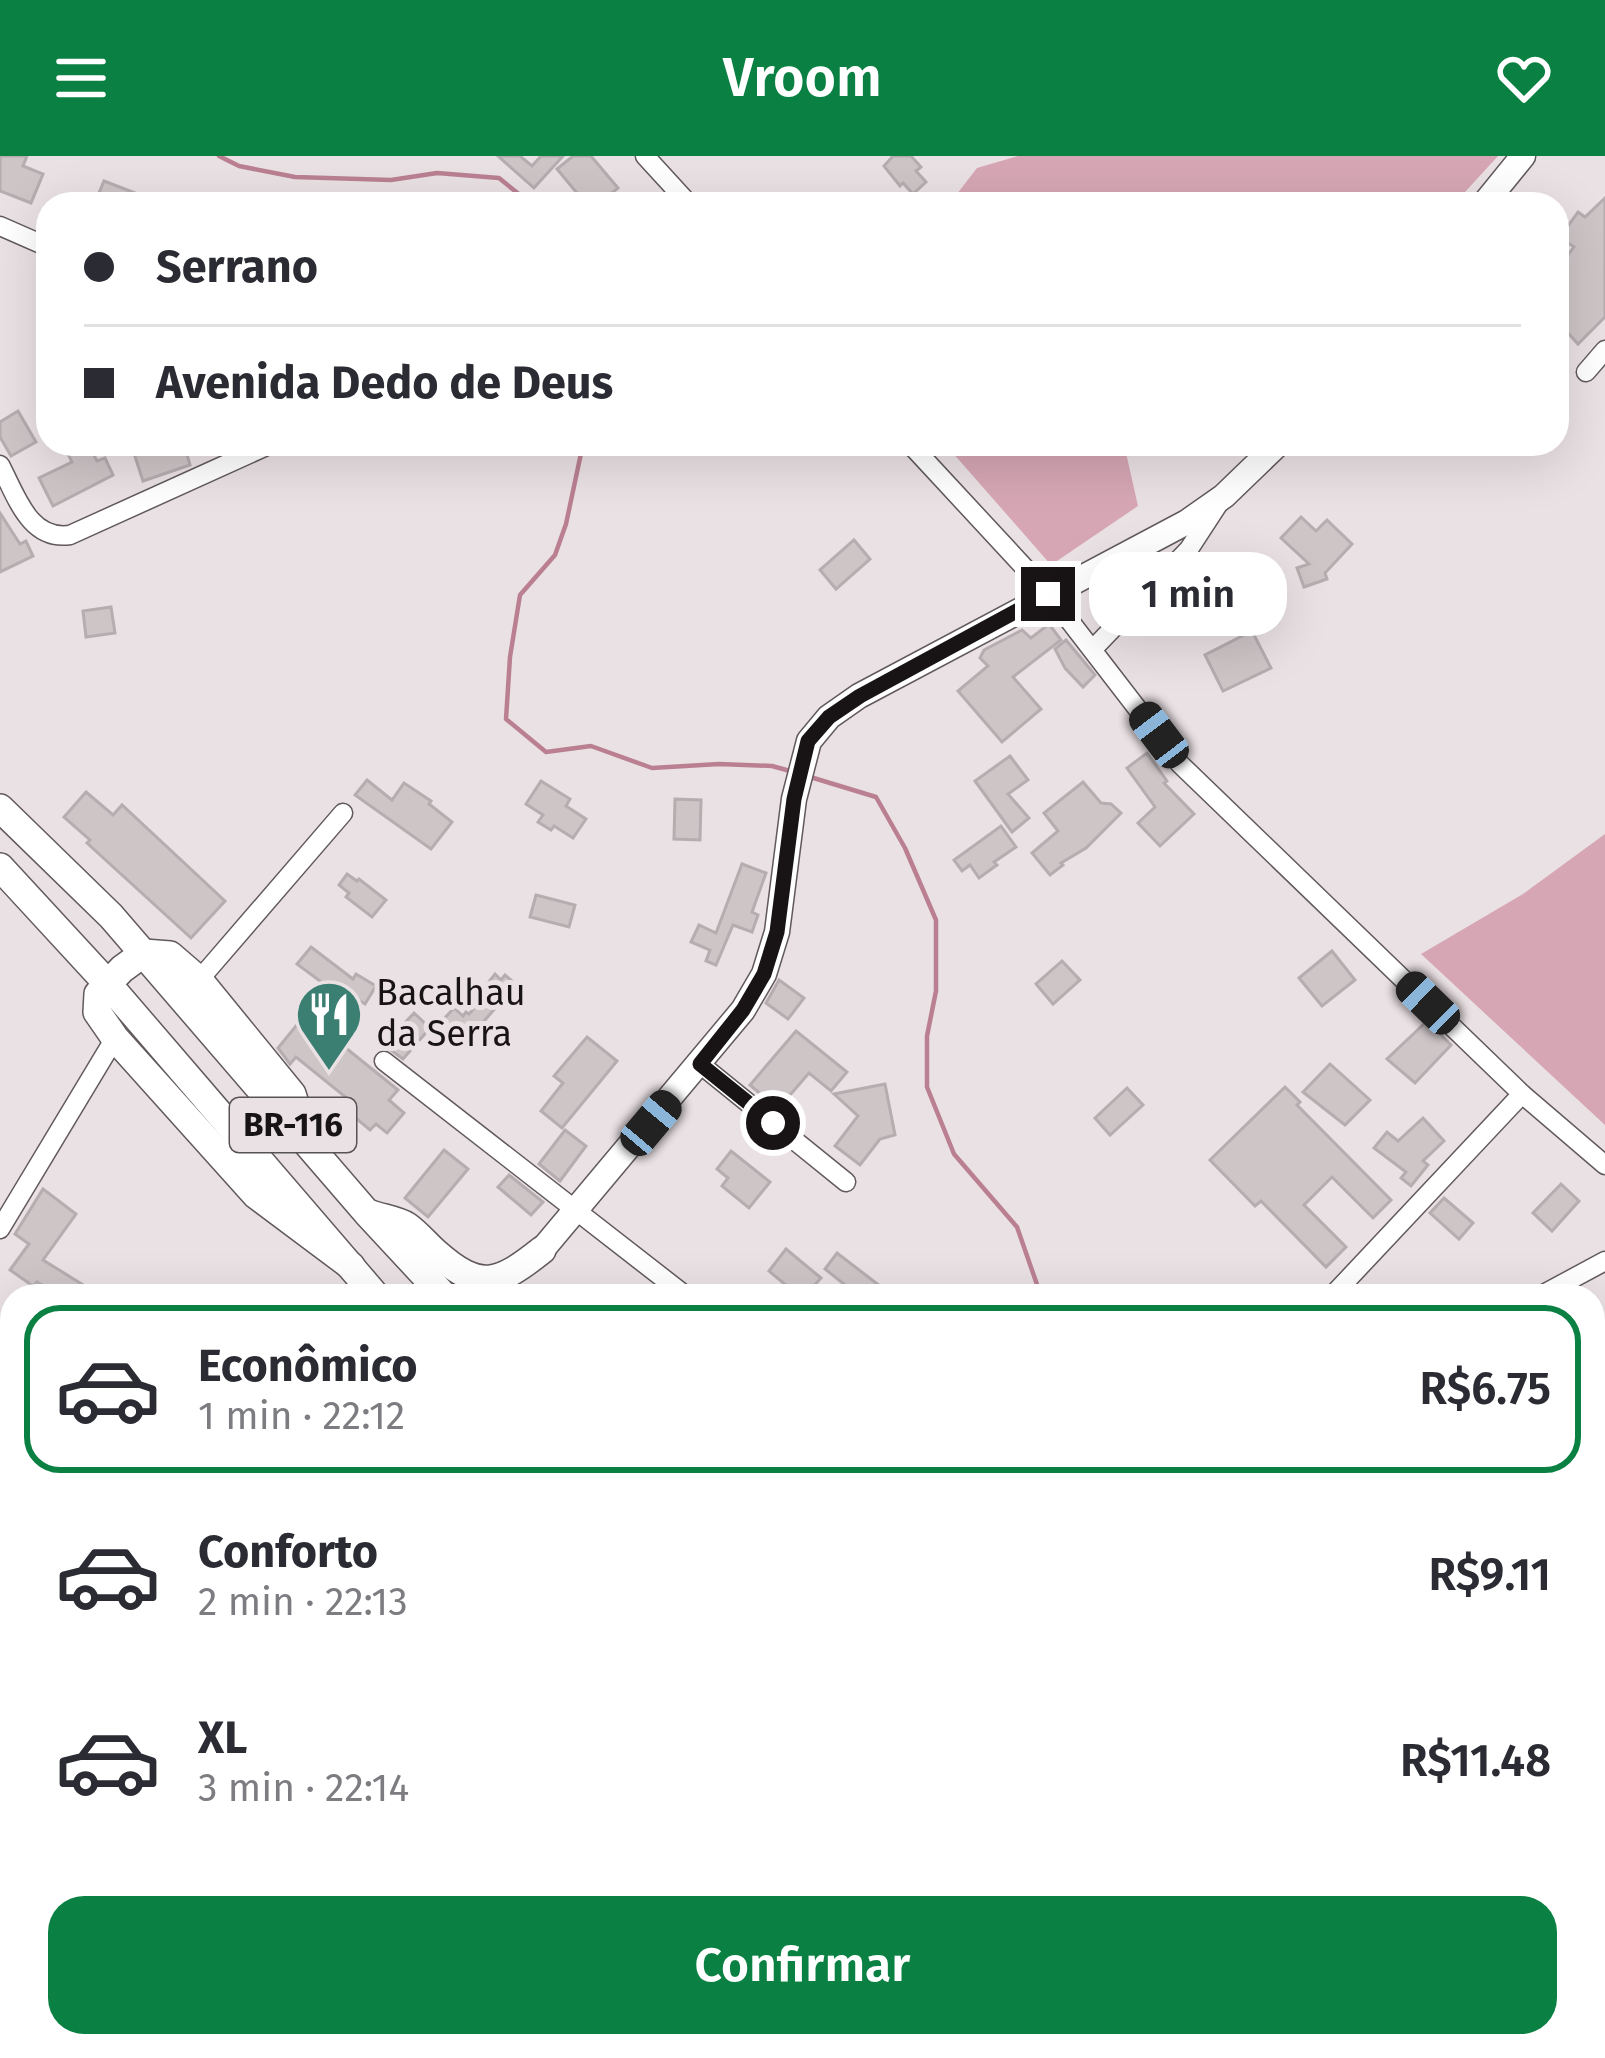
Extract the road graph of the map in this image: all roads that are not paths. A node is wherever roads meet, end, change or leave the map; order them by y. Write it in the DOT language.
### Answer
graph roads {
  1 [pos="646,156"];
  2 [pos="1523,156"];
  3 [pos="678,192"];
  4 [pos="1494,192"];
  5 [pos="3,233"];
  6 [pos="36,243"];
  7 [pos="1605,350"];
  8 [pos="1586,372"];
  9 [pos="244,456"];
  10 [pos="921,456"];
  11 [pos="1266,456"];
  12 [pos="0,465"];
  13 [pos="1224,496"];
  14 [pos="1048,594"];
  15 [pos="1093,649"];
  16 [pos="0,808"];
  17 [pos="343,813"];
  18 [pos="0,867"];
  19 [pos="144,953"];
  20 [pos="199,980"];
  21 [pos="107,983"];
  22 [pos="116,1038"];
  23 [pos="383,1060"];
  24 [pos="700,1064"];
  25 [pos="1522,1094"];
  26 [pos="307,1141"];
  27 [pos="1605,1165"];
  28 [pos="846,1182"];
  29 [pos="576,1210"];
  30 [pos="367,1213"];
  31 [pos="0,1229"];
  32 [pos="542,1250"];
  33 [pos="1605,1261"];
  34 [pos="351,1266"];
  35 [pos="366,1284"];
  36 [pos="433,1284"];
  37 [pos="529,1284"];
  38 [pos="671,1284"];
  39 [pos="1343,1284"];
  40 [pos="1562,1284"];
  1 -- 3 [label="street"];
  2 -- 4 [label="main road"];
  5 -- 6 [label="street"];
  7 -- 8 [label="street"];
  9 -- 12 [label="street"];
  10 -- 14 [label="street"];
  11 -- 13 [label="main road"];
  13 -- 14 [label="main road"];
  13 -- 15 [label="street"];
  14 -- 15 [label="street"];
  14 -- 24 [label="main road"];
  15 -- 25 [label="street"];
  16 -- 19 [label="highway, BR-116"];
  17 -- 20 [label="street"];
  18 -- 21 [label="highway, BR-116"];
  19 -- 20 [label="highway"];
  19 -- 21 [label="highway"];
  19 -- 26 [label="highway, BR-116"];
  20 -- 26 [label="highway"];
  21 -- 22 [label="highway"];
  21 -- 34 [label="highway, BR-116"];
  22 -- 31 [label="street"];
  22 -- 34 [label="highway"];
  23 -- 29 [label="street"];
  24 -- 28 [label="street"];
  24 -- 29 [label="main road"];
  25 -- 27 [label="street"];
  25 -- 39 [label="street"];
  26 -- 30 [label="highway, BR-116"];
  29 -- 32 [label="main road"];
  29 -- 38 [label="street"];
  30 -- 32 [label="highway"];
  30 -- 36 [label="highway, BR-116"];
  32 -- 37 [label="highway"];
  33 -- 40 [label="street"];
  34 -- 35 [label="highway, BR-116"];
}
